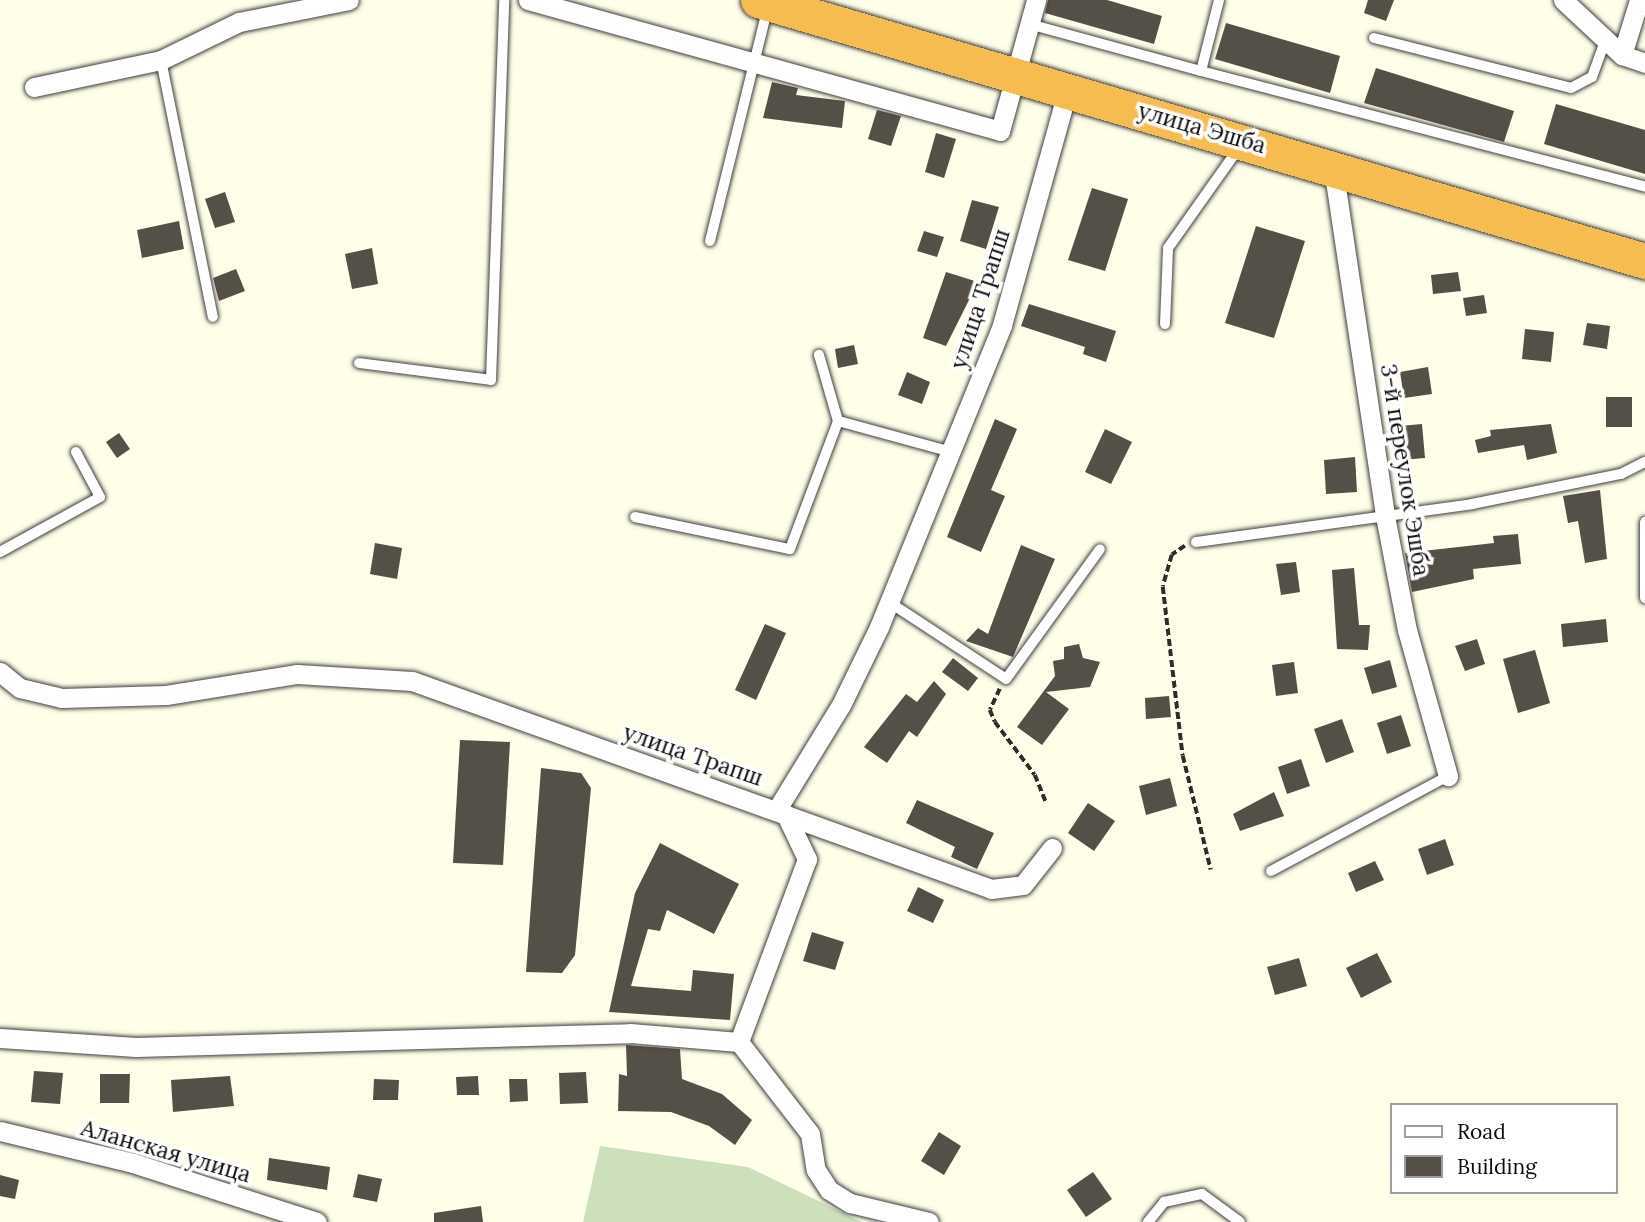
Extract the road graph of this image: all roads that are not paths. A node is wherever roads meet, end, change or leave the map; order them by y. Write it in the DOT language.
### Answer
graph roads {
  1 [pos="349,0"];
  2 [pos="504,0"];
  3 [pos="528,0"];
  4 [pos="1036,0"];
  5 [pos="1219,0"];
  6 [pos="1563,0"];
  7 [pos="1639,0"];
  8 [pos="763,2"];
  9 [pos="1029,24"];
  10 [pos="1374,38"];
  11 [pos="1605,41"];
  12 [pos="1622,55"];
  13 [pos="161,60"];
  14 [pos="754,63"];
  15 [pos="1645,63"];
  16 [pos="1201,71"];
  17 [pos="1016,76"];
  18 [pos="34,87"];
  19 [pos="1068,89"];
  20 [pos="1242,139"];
  21 [pos="1333,167"];
  22 [pos="1645,187"];
  23 [pos="710,241"];
  24 [pos="1645,261"];
  25 [pos="214,317"];
  26 [pos="1166,324"];
  27 [pos="819,355"];
  28 [pos="359,363"];
  29 [pos="838,421"];
  30 [pos="76,452"];
  31 [pos="951,452"];
  32 [pos="1645,462"];
  33 [pos="1385,516"];
  34 [pos="635,517"];
  35 [pos="1645,522"];
  36 [pos="1196,542"];
  37 [pos="1100,549"];
  38 [pos="0,552"];
  39 [pos="1645,598"];
  40 [pos="889,602"];
  41 [pos="0,672"];
  42 [pos="1448,776"];
  43 [pos="781,813"];
  44 [pos="1052,848"];
  45 [pos="1271,872"];
  46 [pos="0,1038"];
  47 [pos="739,1042"];
  48 [pos="0,1131"];
  49 [pos="317,1222"];
  50 [pos="929,1222"];
  51 [pos="1148,1222"];
  52 [pos="1240,1222"];
  1 -- 13 [label="street"];
  2 -- 28 [label="lane"];
  3 -- 14 [label="street"];
  4 -- 9 [label="street"];
  5 -- 16 [label="lane"];
  6 -- 11 [label="street"];
  7 -- 12 [label="street"];
  8 -- 14 [label="lane"];
  8 -- 17 [label="highway, улица Эшба"];
  9 -- 16 [label="lane"];
  9 -- 17 [label="street"];
  10 -- 11 [label="lane"];
  11 -- 12 [label="street"];
  12 -- 15 [label="street"];
  13 -- 18 [label="street"];
  13 -- 25 [label="lane"];
  14 -- 17 [label="street"];
  14 -- 23 [label="lane"];
  16 -- 22 [label="lane"];
  17 -- 19 [label="highway, улица Эшба"];
  19 -- 20 [label="highway, улица Эшба"];
  19 -- 31 [label="street, улица Трапш"];
  20 -- 21 [label="highway, улица Эшба"];
  20 -- 26 [label="lane"];
  21 -- 24 [label="highway, улица Эшба"];
  21 -- 33 [label="street, 3-й переулок Эшба"];
  27 -- 29 [label="lane"];
  29 -- 31 [label="lane"];
  29 -- 34 [label="lane"];
  30 -- 38 [label="lane"];
  31 -- 40 [label="street, улица Трапш"];
  32 -- 33 [label="lane"];
  33 -- 36 [label="lane"];
  33 -- 42 [label="street, 3-й переулок Эшба"];
  35 -- 39 [label="lane"];
  37 -- 40 [label="lane"];
  40 -- 43 [label="street, улица Трапш"];
  41 -- 43 [label="street, улица Трапш"];
  42 -- 45 [label="lane"];
  43 -- 44 [label="street"];
  43 -- 47 [label="street"];
  46 -- 47 [label="street"];
  47 -- 50 [label="street"];
  48 -- 49 [label="street, Аланская улица"];
  51 -- 52 [label="lane"];
}
